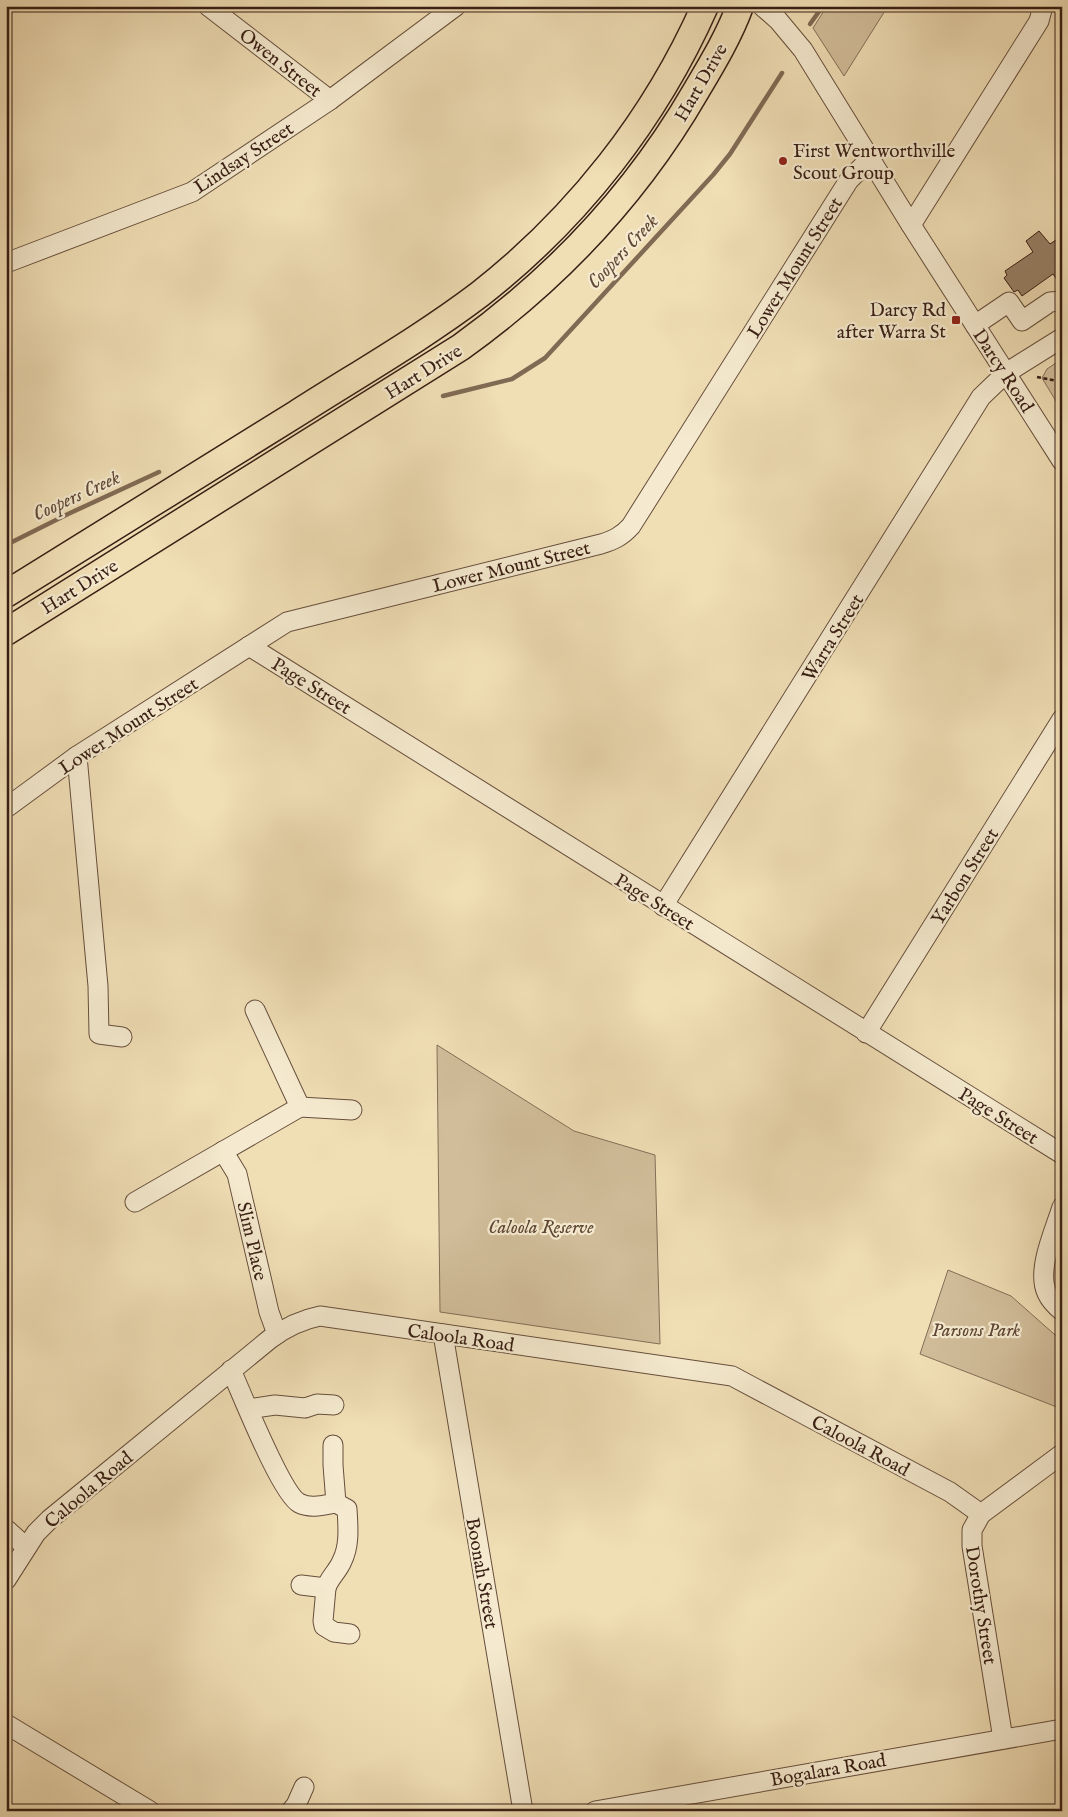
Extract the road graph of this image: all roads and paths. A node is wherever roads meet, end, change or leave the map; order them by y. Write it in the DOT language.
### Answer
graph roads {
  1 [pos="208,6"];
  2 [pos="456,6"];
  3 [pos="705,6"];
  4 [pos="740,6"];
  5 [pos="762,6"];
  6 [pos="1043,6"];
  7 [pos="330,100"];
  8 [pos="870,159"];
  9 [pos="910,225"];
  10 [pos="6,263"];
  11 [pos="1062,301"];
  12 [pos="975,325"];
  13 [pos="1062,338"];
  14 [pos="1006,373"];
  15 [pos="1037,377"];
  16 [pos="1062,382"];
  17 [pos="1062,461"];
  18 [pos="6,594"];
  19 [pos="6,632"];
  20 [pos="249,646"];
  21 [pos="1062,720"];
  22 [pos="77,756"];
  23 [pos="6,808"];
  24 [pos="663,906"];
  25 [pos="255,1010"];
  26 [pos="866,1033"];
  27 [pos="122,1037"];
  28 [pos="300,1107"];
  29 [pos="352,1110"];
  30 [pos="223,1151"];
  31 [pos="1062,1154"];
  32 [pos="135,1202"];
  33 [pos="1062,1207"];
  34 [pos="1062,1311"];
  35 [pos="277,1334"];
  36 [pos="443,1334"];
  37 [pos="232,1370"];
  38 [pos="334,1405"];
  39 [pos="249,1409"];
  40 [pos="333,1445"];
  41 [pos="1062,1454"];
  42 [pos="336,1503"];
  43 [pos="981,1514"];
  44 [pos="6,1529"];
  45 [pos="26,1547"];
  46 [pos="6,1580"];
  47 [pos="301,1585"];
  48 [pos="326,1588"];
  49 [pos="350,1634"];
  50 [pos="6,1724"];
  51 [pos="1062,1728"];
  52 [pos="1004,1738"];
  53 [pos="304,1787"];
  54 [pos="150,1811"];
  55 [pos="291,1811"];
  56 [pos="523,1811"];
  57 [pos="595,1811"];
  1 -- 7 [label="street, Owen Street"];
  2 -- 7 [label="street, Lindsay Street"];
  3 -- 18 [label="highway, Hart Drive"];
  4 -- 19 [label="highway, Hart Drive"];
  5 -- 8 [label="street, Darcy Road"];
  6 -- 9 [label="street"];
  7 -- 10 [label="street, Lindsay Street"];
  8 -- 9 [label="street, Darcy Road"];
  8 -- 20 [label="street, Lower Mount Street"];
  9 -- 12 [label="street, Darcy Road"];
  11 -- 12 [label="street"];
  12 -- 14 [label="street, Darcy Road"];
  13 -- 14 [label="street, Warra Street"];
  14 -- 17 [label="street, Darcy Road"];
  14 -- 24 [label="street, Warra Street"];
  15 -- 16 [label="path"];
  20 -- 22 [label="street, Lower Mount Street"];
  20 -- 24 [label="street, Page Street"];
  21 -- 26 [label="street, Yarbon Street"];
  22 -- 23 [label="street, Lower Mount Street"];
  22 -- 27 [label="street"];
  24 -- 26 [label="street, Page Street"];
  25 -- 28 [label="street"];
  26 -- 31 [label="street, Page Street"];
  28 -- 29 [label="street"];
  28 -- 30 [label="street"];
  30 -- 32 [label="street"];
  30 -- 35 [label="street, Slim Place"];
  33 -- 34 [label="street"];
  35 -- 36 [label="street, Caloola Road"];
  35 -- 37 [label="street, Caloola Road"];
  36 -- 43 [label="street, Caloola Road"];
  36 -- 56 [label="street, Boonah Street"];
  37 -- 39 [label="street"];
  37 -- 45 [label="street, Caloola Road"];
  38 -- 39 [label="street"];
  39 -- 42 [label="street"];
  40 -- 42 [label="street"];
  41 -- 43 [label="street"];
  42 -- 48 [label="street"];
  43 -- 52 [label="street, Dorothy Street"];
  44 -- 45 [label="street"];
  45 -- 46 [label="street, Caloola Road"];
  47 -- 48 [label="street"];
  48 -- 49 [label="street"];
  50 -- 54 [label="street"];
  51 -- 52 [label="street, Bogalara Road"];
  52 -- 57 [label="street, Bogalara Road"];
  53 -- 55 [label="street"];
}
